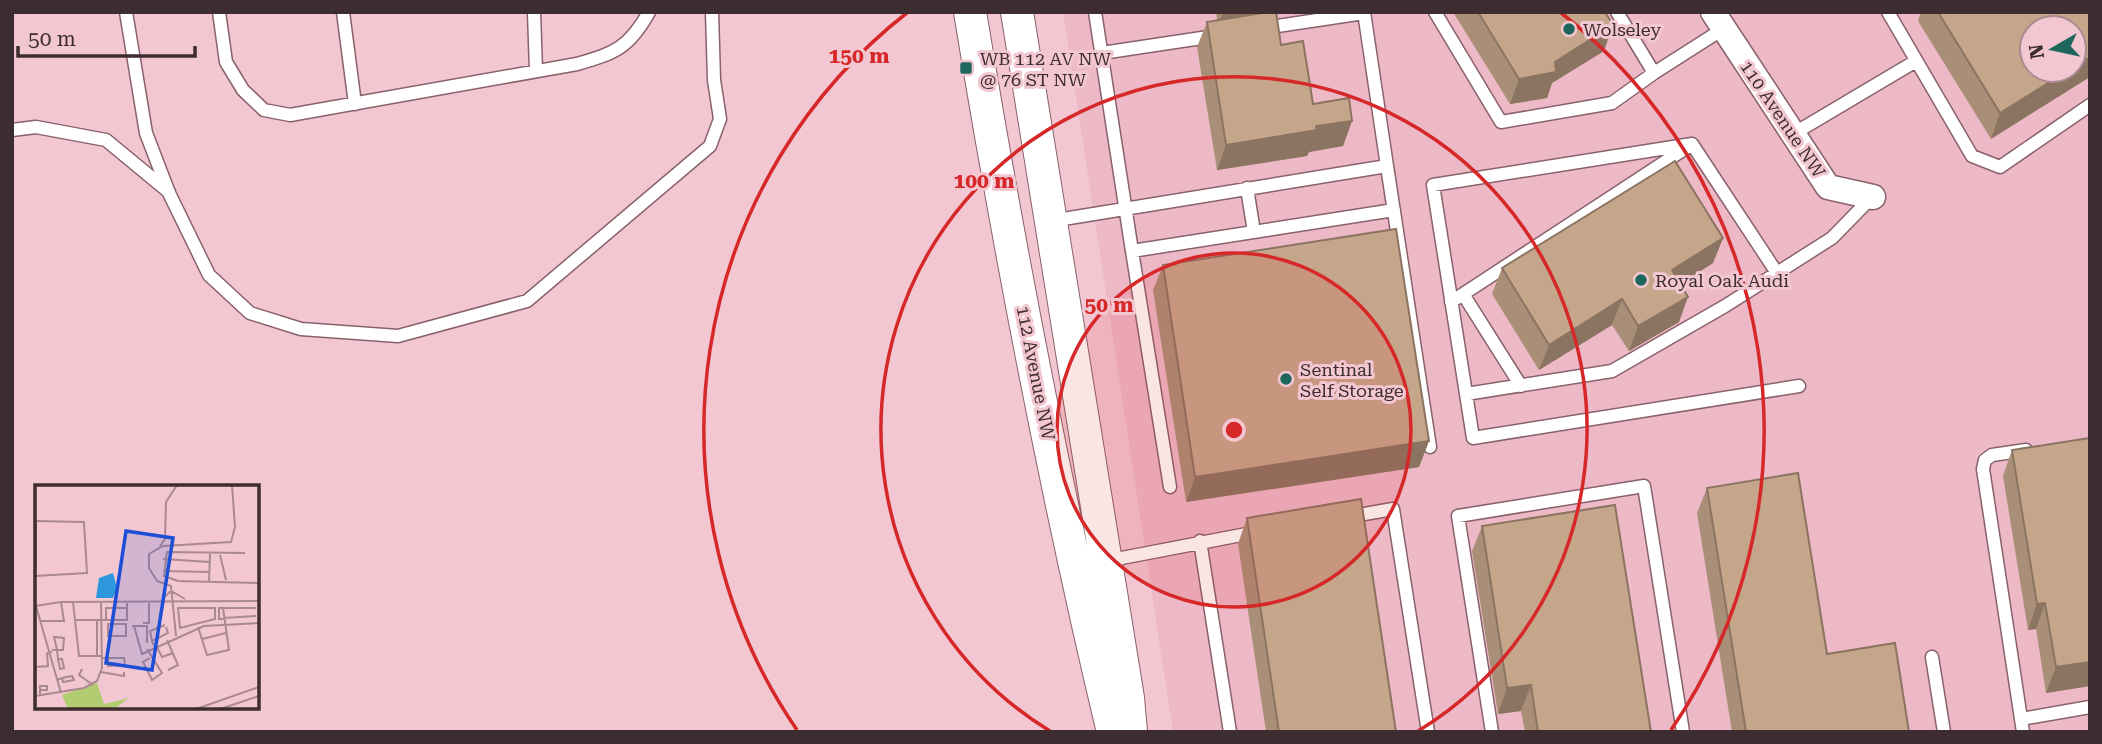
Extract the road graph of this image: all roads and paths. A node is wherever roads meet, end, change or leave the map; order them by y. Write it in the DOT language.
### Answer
graph roads {
  1 [pos="126,12"];
  2 [pos="219,12"];
  3 [pos="343,12"];
  4 [pos="534,12"];
  5 [pos="649,12"];
  6 [pos="712,12"];
  7 [pos="1017,12"];
  8 [pos="1095,12"];
  9 [pos="1435,12"];
  10 [pos="1617,12"];
  11 [pos="1888,12"];
  12 [pos="1364,13"];
  13 [pos="970,14"];
  14 [pos="1718,21"];
  15 [pos="1254,30"];
  16 [pos="1226,34"];
  17 [pos="1102,53"];
  18 [pos="1916,61"];
  19 [pos="536,71"];
  20 [pos="1654,73"];
  21 [pos="355,104"];
  22 [pos="2090,105"];
  23 [pos="12,130"];
  24 [pos="1793,134"];
  25 [pos="1692,144"];
  26 [pos="1387,166"];
  27 [pos="1247,188"];
  28 [pos="169,193"];
  29 [pos="1873,197"];
  30 [pos="1127,208"];
  31 [pos="1394,209"];
  32 [pos="1051,221"];
  33 [pos="1254,232"];
  34 [pos="1132,251"];
  35 [pos="1777,273"];
  36 [pos="1463,294"];
  37 [pos="1451,302"];
  38 [pos="1521,386"];
  39 [pos="1798,386"];
  40 [pos="1466,394"];
  41 [pos="1430,447"];
  42 [pos="2041,448"];
  43 [pos="1170,487"];
  44 [pos="1338,519"];
  45 [pos="1269,530"];
  46 [pos="1199,541"];
  47 [pos="1106,561"];
  48 [pos="1932,657"];
  49 [pos="2090,707"];
  50 [pos="2022,725"];
  51 [pos="1113,732"];
  52 [pos="1131,732"];
  53 [pos="1230,732"];
  54 [pos="1428,732"];
  55 [pos="1492,732"];
  56 [pos="1683,732"];
  57 [pos="1944,732"];
  1 -- 28 [label="lane"];
  2 -- 21 [label="lane"];
  3 -- 21 [label="lane"];
  4 -- 19 [label="lane"];
  5 -- 19 [label="lane"];
  6 -- 28 [label="lane"];
  7 -- 32 [label="street, 112 Avenue NW"];
  8 -- 17 [label="lane"];
  9 -- 20 [label="lane"];
  10 -- 20 [label="lane"];
  11 -- 18 [label="lane"];
  12 -- 15 [label="lane"];
  12 -- 26 [label="lane"];
  13 -- 51 [label="street, 112 Avenue NW"];
  14 -- 20 [label="lane"];
  14 -- 24 [label="street, 110 Avenue NW"];
  16 -- 17 [label="lane"];
  17 -- 30 [label="lane"];
  18 -- 22 [label="lane"];
  18 -- 24 [label="lane"];
  19 -- 21 [label="lane"];
  23 -- 28 [label="lane"];
  24 -- 29 [label="street, 110 Avenue NW"];
  25 -- 35 [label="lane"];
  25 -- 36 [label="lane"];
  25 -- 37 [label="lane"];
  26 -- 27 [label="lane"];
  26 -- 31 [label="lane"];
  27 -- 30 [label="lane"];
  27 -- 33 [label="lane"];
  29 -- 35 [label="lane"];
  30 -- 32 [label="lane"];
  30 -- 34 [label="lane"];
  31 -- 33 [label="lane"];
  31 -- 41 [label="lane"];
  32 -- 47 [label="street, 112 Avenue NW"];
  33 -- 34 [label="lane"];
  34 -- 43 [label="lane"];
  35 -- 38 [label="lane"];
  36 -- 37 [label="lane"];
  36 -- 38 [label="lane"];
  37 -- 40 [label="lane"];
  38 -- 40 [label="lane"];
  39 -- 40 [label="lane"];
  42 -- 50 [label="lane"];
  44 -- 54 [label="lane"];
  45 -- 46 [label="lane"];
  46 -- 47 [label="lane"];
  46 -- 53 [label="lane"];
  47 -- 52 [label="street, 112 Avenue NW"];
  48 -- 57 [label="lane"];
  49 -- 50 [label="lane"];
  55 -- 56 [label="lane"];
}
